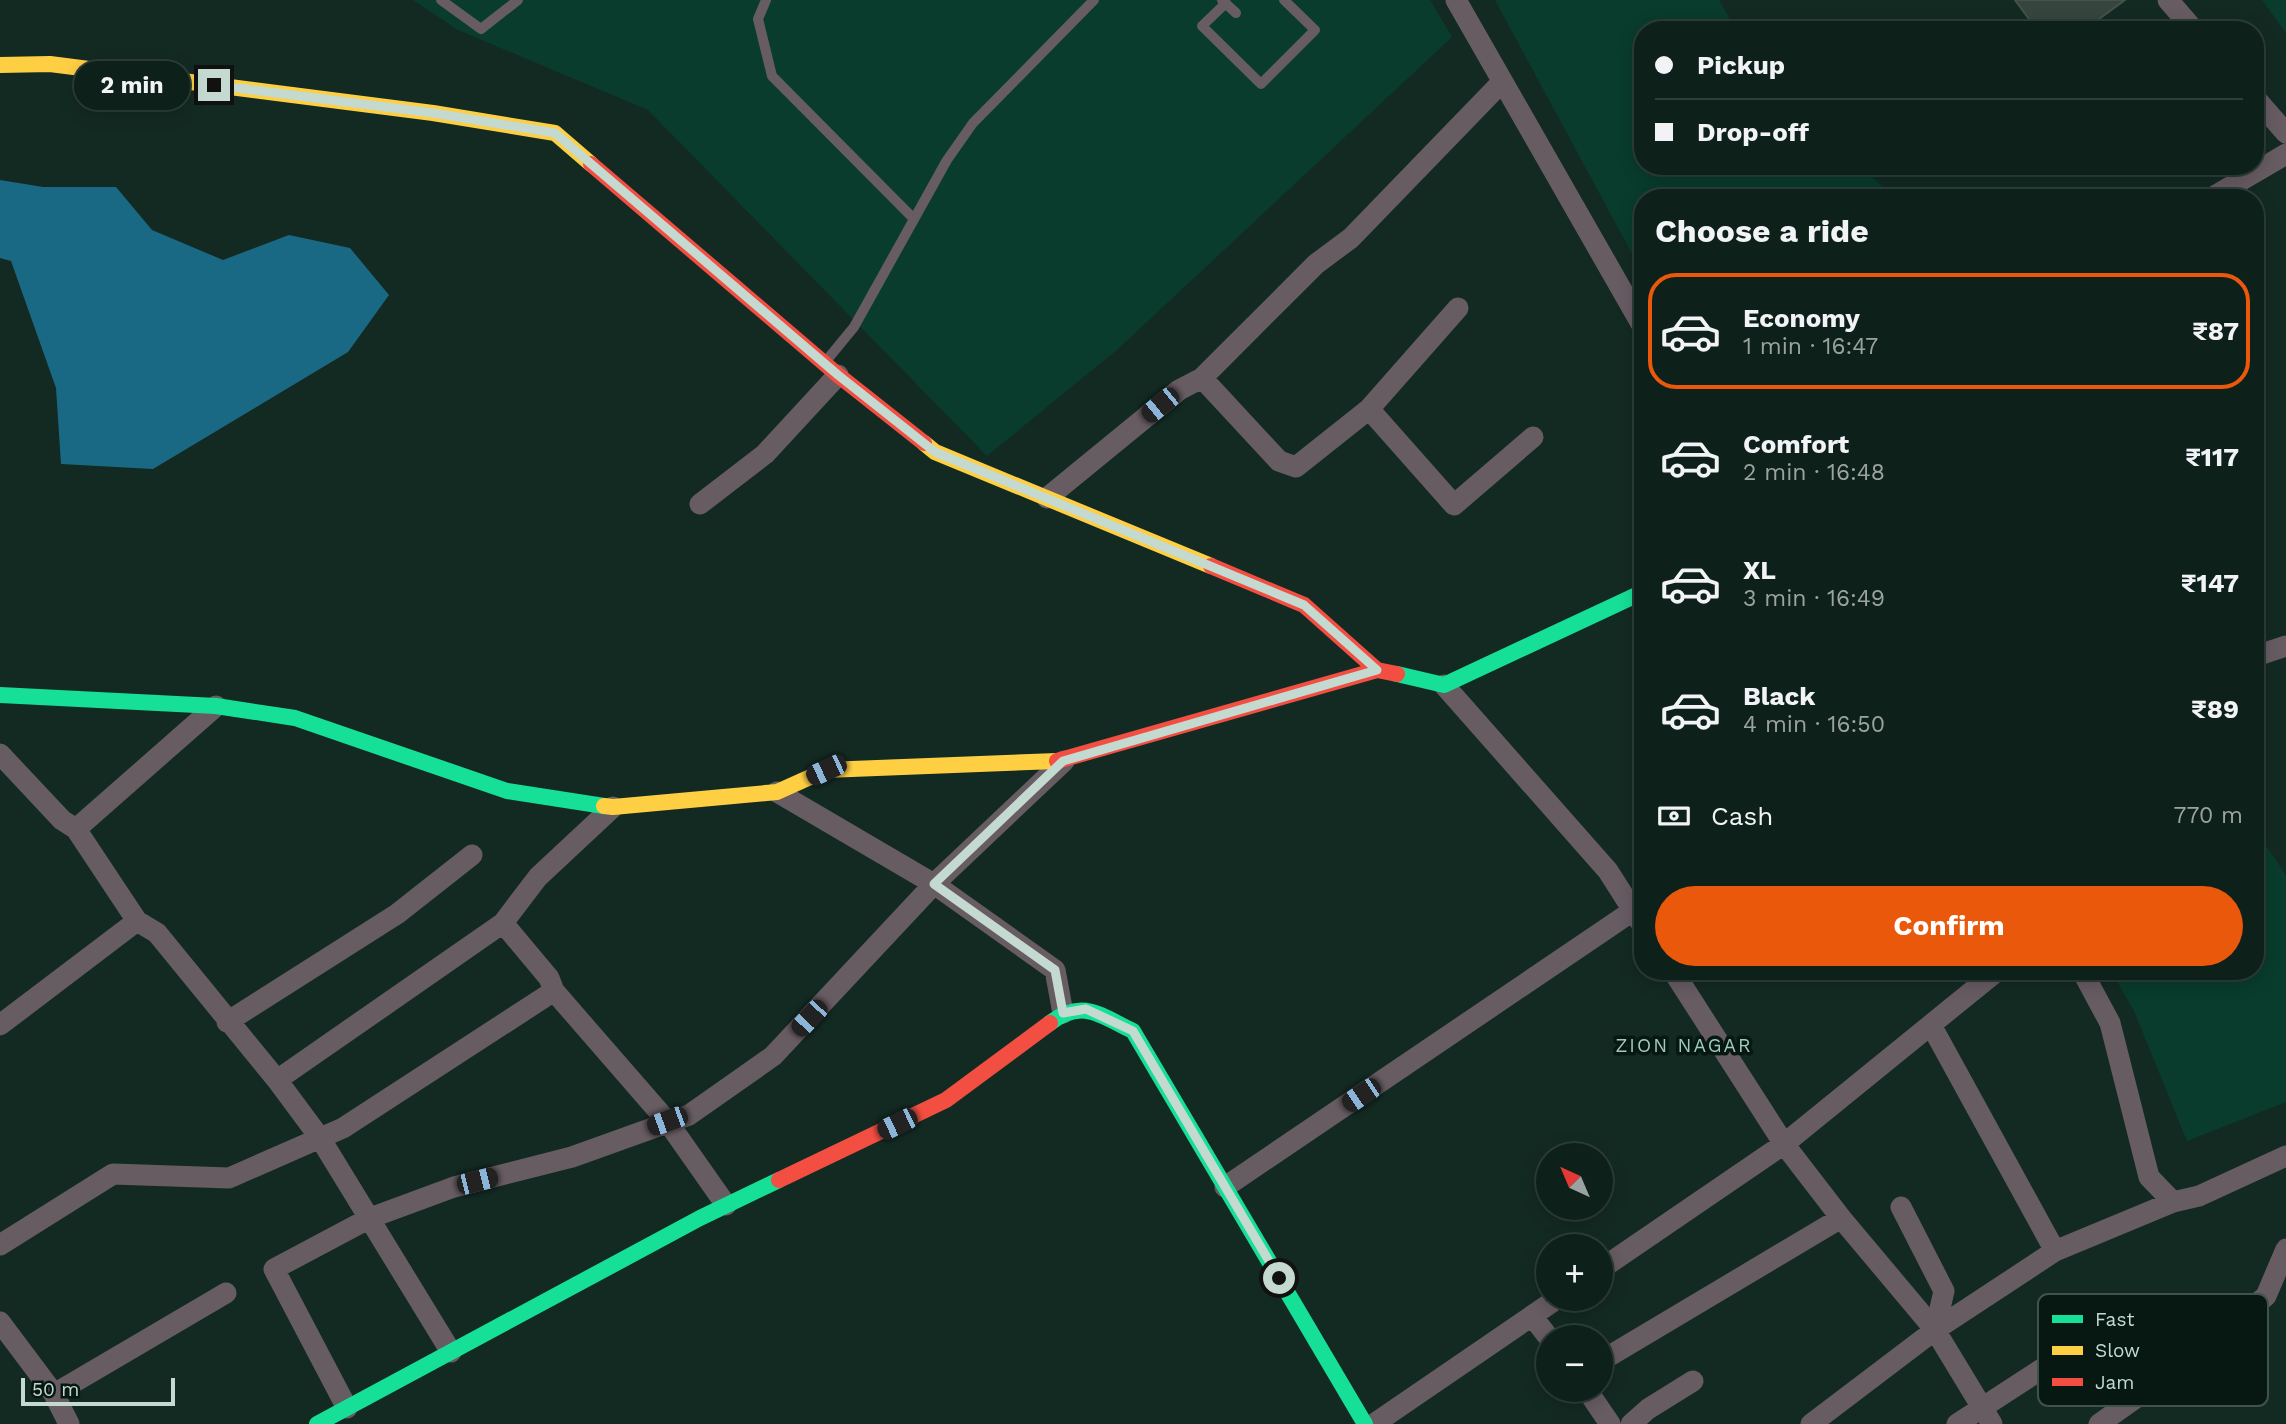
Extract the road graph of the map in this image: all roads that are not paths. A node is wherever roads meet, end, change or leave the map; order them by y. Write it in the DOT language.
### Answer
graph roads {
  1 [pos="441,0"];
  2 [pos="518,0"];
  3 [pos="766,0"];
  4 [pos="1094,0"];
  5 [pos="1284,0"];
  6 [pos="1455,0"];
  7 [pos="2168,0"];
  8 [pos="1224,1"];
  9 [pos="1237,13"];
  10 [pos="2186,21"];
  11 [pos="0,65"];
  12 [pos="1502,82"];
  13 [pos="2264,108"];
  14 [pos="2286,133"];
  15 [pos="2286,154"];
  16 [pos="2264,167"];
  17 [pos="2250,175"];
  18 [pos="2226,189"];
  19 [pos="914,219"];
  20 [pos="1458,308"];
  21 [pos="1634,311"];
  22 [pos="831,369"];
  23 [pos="1202,378"];
  24 [pos="1369,409"];
  25 [pos="1533,437"];
  26 [pos="1047,498"];
  27 [pos="700,504"];
  28 [pos="1634,596"];
  29 [pos="2286,646"];
  30 [pos="2264,653"];
  31 [pos="1377,670"];
  32 [pos="1444,685"];
  33 [pos="0,695"];
  34 [pos="216,706"];
  35 [pos="0,754"];
  36 [pos="1063,761"];
  37 [pos="778,792"];
  38 [pos="613,807"];
  39 [pos="76,829"];
  40 [pos="472,855"];
  41 [pos="934,884"];
  42 [pos="1634,912"];
  43 [pos="137,921"];
  44 [pos="1634,921"];
  45 [pos="503,923"];
  46 [pos="1679,980"];
  47 [pos="1986,980"];
  48 [pos="2087,980"];
  49 [pos="554,991"];
  50 [pos="1063,1013"];
  51 [pos="227,1022"];
  52 [pos="0,1025"];
  53 [pos="1931,1025"];
  54 [pos="276,1080"];
  55 [pos="667,1121"];
  56 [pos="320,1138"];
  57 [pos="1784,1144"];
  58 [pos="2286,1156"];
  59 [pos="1225,1187"];
  60 [pos="2173,1202"];
  61 [pos="726,1205"];
  62 [pos="1901,1207"];
  63 [pos="370,1218"];
  64 [pos="1841,1218"];
  65 [pos="0,1245"];
  66 [pos="2286,1249"];
  67 [pos="2055,1251"];
  68 [pos="1613,1261"];
  69 [pos="226,1293"];
  70 [pos="2267,1294"];
  71 [pos="1539,1311"];
  72 [pos="1532,1316"];
  73 [pos="0,1322"];
  74 [pos="1539,1325"];
  75 [pos="1935,1330"];
  76 [pos="451,1352"];
  77 [pos="1613,1355"];
  78 [pos="2038,1379"];
  79 [pos="1693,1381"];
  80 [pos="54,1394"];
  81 [pos="1595,1402"];
  82 [pos="2124,1406"];
  83 [pos="347,1408"];
  84 [pos="1987,1415"];
  85 [pos="69,1424"];
  86 [pos="317,1424"];
  87 [pos="1365,1424"];
  88 [pos="1374,1424"];
  89 [pos="1610,1424"];
  90 [pos="1631,1424"];
  91 [pos="1811,1424"];
  92 [pos="1957,1424"];
  93 [pos="2099,1424"];
  1 -- 2 [label="lane"];
  3 -- 19 [label="lane"];
  4 -- 19 [label="lane"];
  5 -- 8 [label="lane"];
  6 -- 12 [label="street"];
  7 -- 10 [label="street"];
  8 -- 9 [label="lane"];
  11 -- 22 [label="street"];
  12 -- 21 [label="street"];
  12 -- 23 [label="street"];
  13 -- 14 [label="street"];
  15 -- 16 [label="street"];
  17 -- 18 [label="street"];
  19 -- 22 [label="lane"];
  20 -- 24 [label="street"];
  22 -- 26 [label="street"];
  22 -- 27 [label="street"];
  23 -- 24 [label="street"];
  23 -- 26 [label="street"];
  24 -- 25 [label="street"];
  26 -- 31 [label="street"];
  28 -- 32 [label="street"];
  29 -- 30 [label="street"];
  31 -- 32 [label="street"];
  31 -- 36 [label="street"];
  32 -- 42 [label="street"];
  33 -- 34 [label="street"];
  34 -- 38 [label="street"];
  34 -- 39 [label="street"];
  35 -- 39 [label="street"];
  36 -- 37 [label="street"];
  36 -- 41 [label="street"];
  37 -- 38 [label="street"];
  37 -- 41 [label="street"];
  38 -- 45 [label="street"];
  39 -- 43 [label="street"];
  40 -- 51 [label="street"];
  41 -- 50 [label="street"];
  41 -- 55 [label="street"];
  43 -- 51 [label="street"];
  43 -- 52 [label="street"];
  44 -- 59 [label="street"];
  45 -- 49 [label="street"];
  45 -- 54 [label="street"];
  46 -- 57 [label="street"];
  47 -- 53 [label="street"];
  48 -- 60 [label="street"];
  49 -- 55 [label="street"];
  49 -- 56 [label="street"];
  50 -- 59 [label="street"];
  50 -- 61 [label="street"];
  51 -- 54 [label="street"];
  53 -- 57 [label="street"];
  53 -- 67 [label="street"];
  54 -- 56 [label="street"];
  55 -- 61 [label="street"];
  55 -- 63 [label="street"];
  56 -- 63 [label="street"];
  56 -- 65 [label="street"];
  57 -- 64 [label="street"];
  57 -- 68 [label="street"];
  58 -- 60 [label="street"];
  59 -- 87 [label="street"];
  60 -- 67 [label="street"];
  61 -- 76 [label="street"];
  62 -- 75 [label="street"];
  63 -- 76 [label="street"];
  63 -- 83 [label="street"];
  64 -- 75 [label="street"];
  64 -- 77 [label="street"];
  66 -- 70 [label="street"];
  67 -- 75 [label="street"];
  69 -- 80 [label="street"];
  71 -- 72 [label="street"];
  72 -- 74 [label="street"];
  72 -- 88 [label="street"];
  73 -- 80 [label="street"];
  75 -- 84 [label="street"];
  75 -- 91 [label="street"];
  76 -- 83 [label="street"];
  78 -- 84 [label="street"];
  79 -- 90 [label="street"];
  80 -- 85 [label="street"];
  81 -- 89 [label="street"];
  82 -- 93 [label="street"];
  83 -- 86 [label="street"];
  84 -- 92 [label="street"];
}
